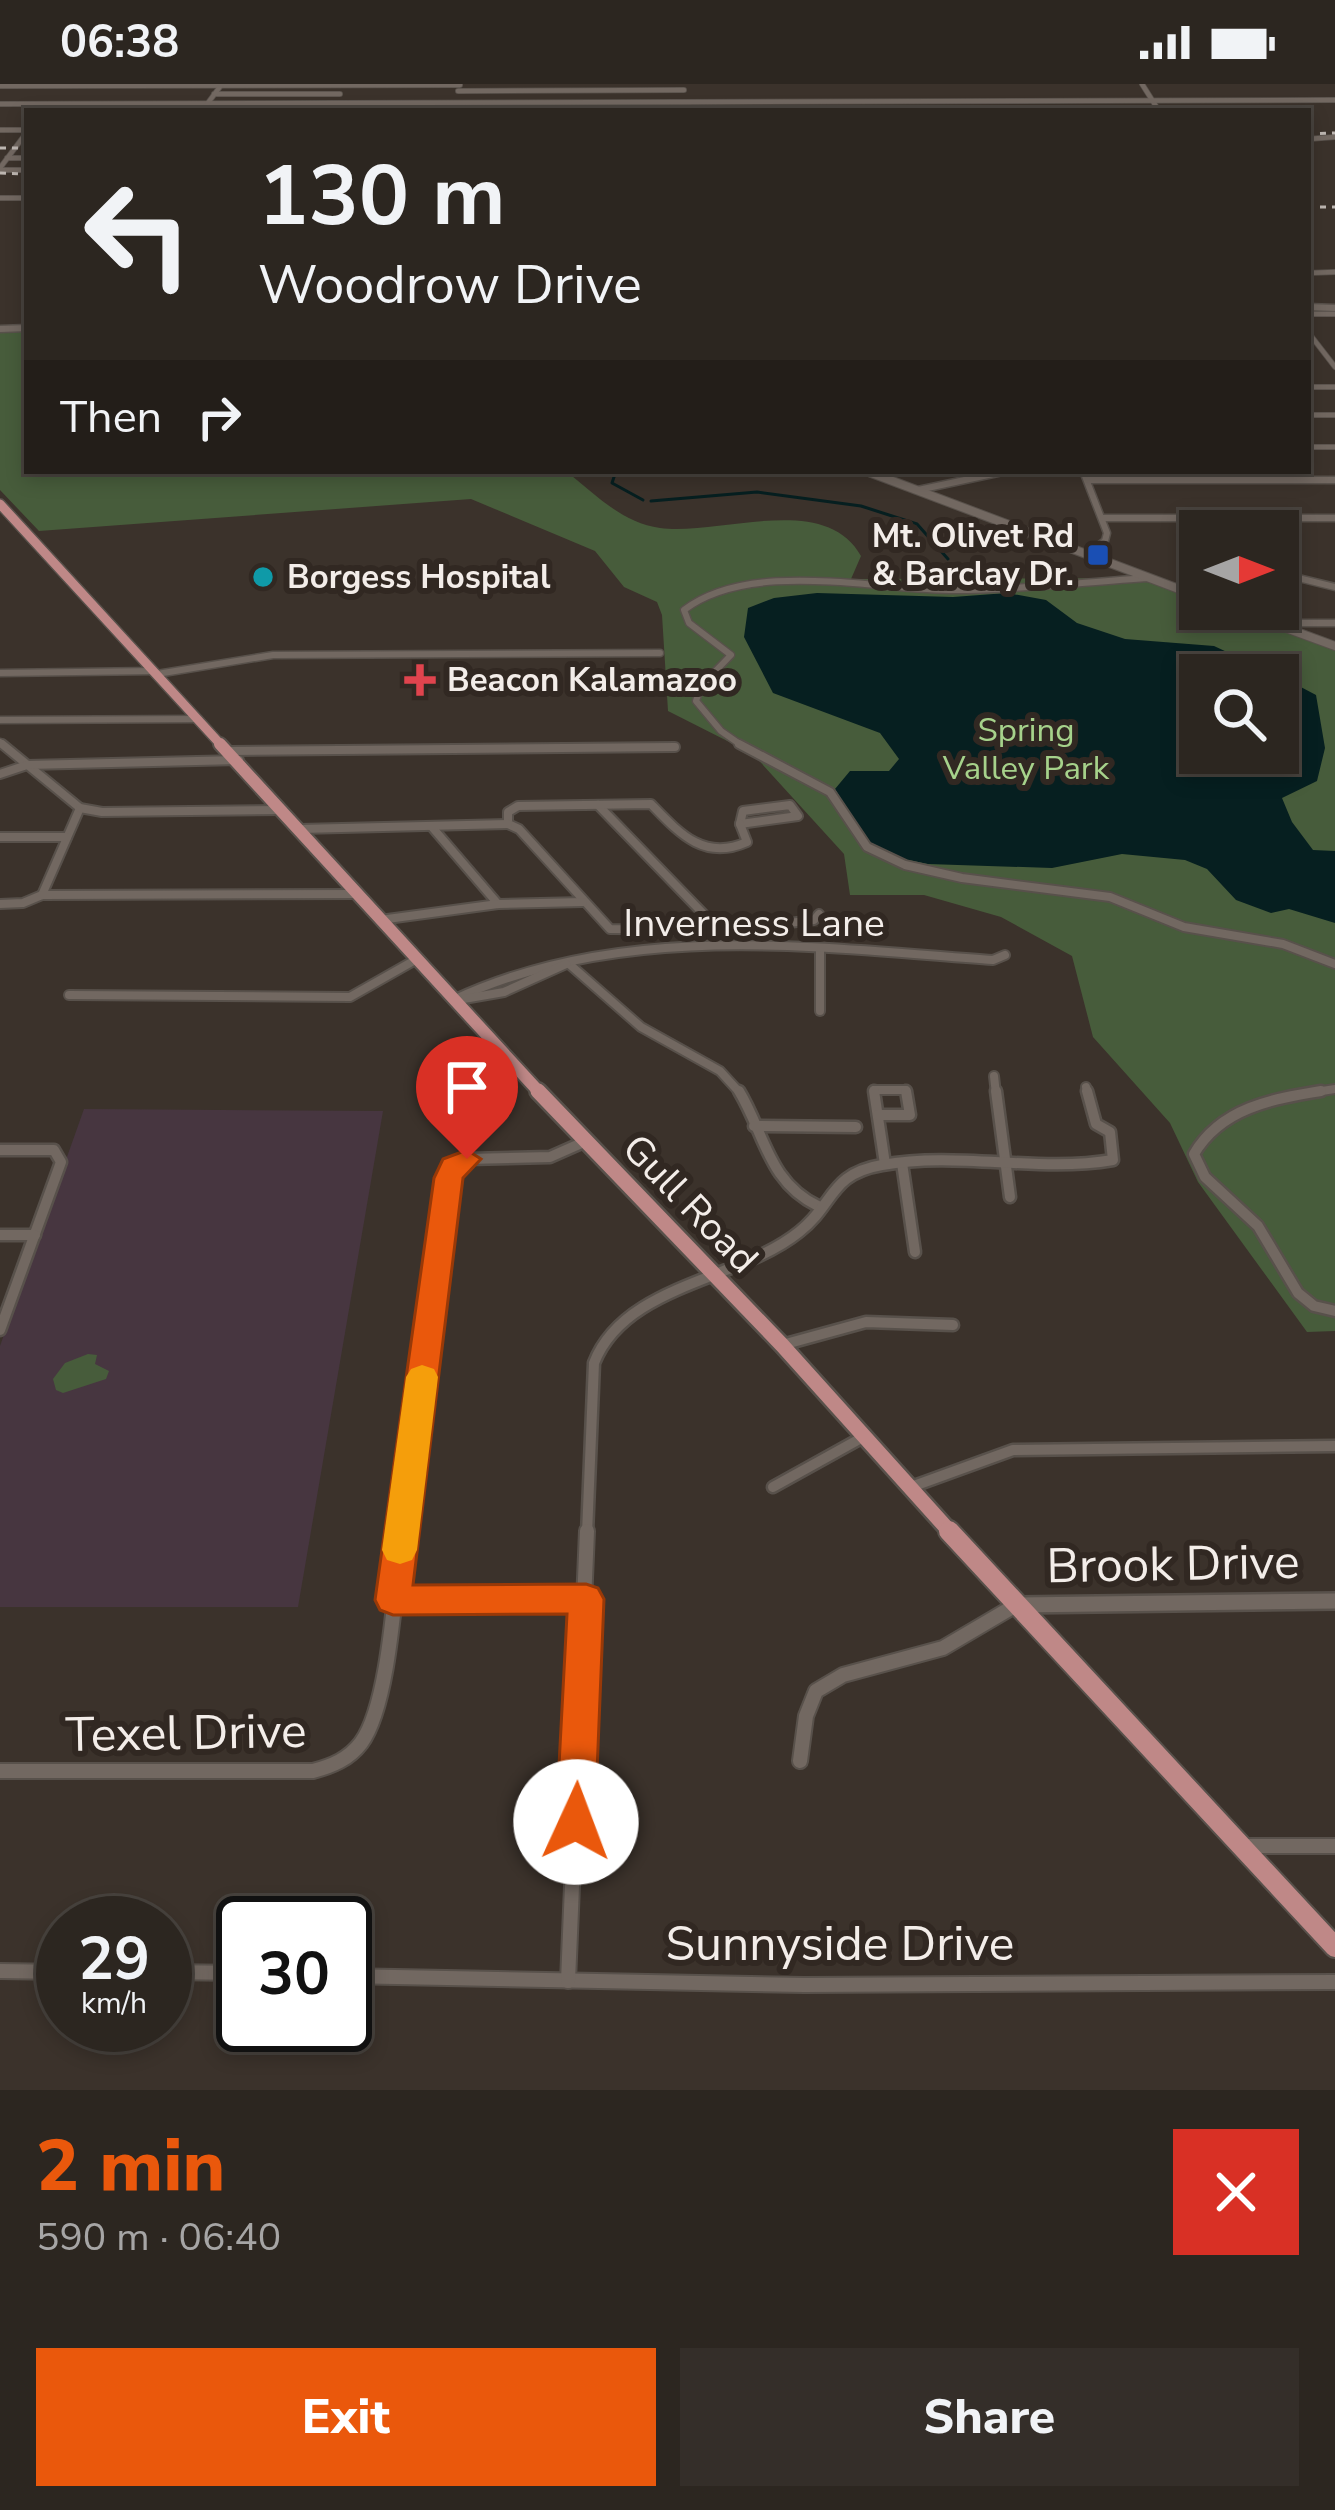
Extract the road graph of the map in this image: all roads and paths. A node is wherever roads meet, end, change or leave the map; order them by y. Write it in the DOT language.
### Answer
graph roads {
  1 [pos="1142,84"];
  2 [pos="128,85"];
  3 [pos="222,85"];
  4 [pos="345,85"];
  5 [pos="0,86"];
  6 [pos="460,87"];
  7 [pos="575,87"];
  8 [pos="684,87"];
  9 [pos="214,94"];
  10 [pos="340,94"];
  11 [pos="1152,99"];
  12 [pos="1335,100"];
  13 [pos="571,101"];
  14 [pos="630,101"];
  15 [pos="684,101"];
  16 [pos="335,102"];
  17 [pos="454,102"];
  18 [pos="513,102"];
  19 [pos="150,103"];
  20 [pos="208,103"];
  21 [pos="0,104"];
  22 [pos="51,104"];
  23 [pos="105,104"];
  24 [pos="48,108"];
  25 [pos="102,108"];
  26 [pos="147,108"];
  27 [pos="204,108"];
  28 [pos="332,108"];
  29 [pos="451,108"];
  30 [pos="512,108"];
  31 [pos="570,108"];
  32 [pos="629,108"];
  33 [pos="685,108"];
  34 [pos="1158,108"];
  35 [pos="24,135"];
  36 [pos="0,145"];
  37 [pos="17,145"];
  38 [pos="5,157"];
  39 [pos="0,169"];
  40 [pos="1311,336"];
  41 [pos="1335,367"];
  42 [pos="874,474"];
  43 [pos="993,474"];
  44 [pos="1085,474"];
  45 [pos="1088,480"];
  46 [pos="1335,480"];
  47 [pos="918,490"];
  48 [pos="0,504"];
  49 [pos="1102,518"];
  50 [pos="1179,518"];
  51 [pos="1299,518"];
  52 [pos="1335,518"];
  53 [pos="1087,554"];
  54 [pos="1149,578"];
  55 [pos="1299,578"];
  56 [pos="1335,587"];
  57 [pos="1179,589"];
  58 [pos="1299,623"];
  59 [pos="1335,623"];
  60 [pos="1291,630"];
  61 [pos="1335,646"];
  62 [pos="660,653"];
  63 [pos="0,673"];
  64 [pos="156,673"];
  65 [pos="200,719"];
  66 [pos="0,720"];
  67 [pos="0,742"];
  68 [pos="675,747"];
  69 [pos="235,756"];
  70 [pos="27,765"];
  71 [pos="0,774"];
  72 [pos="598,805"];
  73 [pos="80,808"];
  74 [pos="283,810"];
  75 [pos="508,824"];
  76 [pos="740,824"];
  77 [pos="432,827"];
  78 [pos="300,829"];
  79 [pos="0,837"];
  80 [pos="67,837"];
  81 [pos="358,894"];
  82 [pos="42,896"];
  83 [pos="581,900"];
  84 [pos="0,904"];
  85 [pos="498,904"];
  86 [pos="819,914"];
  87 [pos="380,920"];
  88 [pos="718,930"];
  89 [pos="820,950"];
  90 [pos="1005,955"];
  91 [pos="418,958"];
  92 [pos="568,963"];
  93 [pos="1335,964"];
  94 [pos="69,995"];
  95 [pos="453,1000"];
  96 [pos="820,1011"];
  97 [pos="994,1076"];
  98 [pos="1086,1087"];
  99 [pos="1335,1089"];
  100 [pos="878,1115"];
  101 [pos="754,1126"];
  102 [pos="856,1126"];
  103 [pos="584,1142"];
  104 [pos="0,1150"];
  105 [pos="902,1163"];
  106 [pos="885,1164"];
  107 [pos="1005,1164"];
  108 [pos="1010,1197"];
  109 [pos="818,1206"];
  110 [pos="0,1235"];
  111 [pos="35,1235"];
  112 [pos="915,1252"];
  113 [pos="717,1280"];
  114 [pos="1335,1311"];
  115 [pos="953,1325"];
  116 [pos="0,1329"];
  117 [pos="782,1345"];
  118 [pos="865,1436"];
  119 [pos="1335,1446"];
  120 [pos="911,1486"];
  121 [pos="773,1487"];
  122 [pos="586,1599"];
  123 [pos="393,1600"];
  124 [pos="1335,1600"];
  125 [pos="1016,1605"];
  126 [pos="800,1761"];
  127 [pos="0,1771"];
  128 [pos="1241,1846"];
  129 [pos="1335,1846"];
  130 [pos="1335,1947"];
  131 [pos="0,1971"];
  132 [pos="36,1972"];
  133 [pos="372,1977"];
  134 [pos="568,1981"];
  135 [pos="1335,1982"];
  1 -- 11 [label="street"];
  2 -- 3 [label="street"];
  2 -- 5 [label="street"];
  3 -- 4 [label="street"];
  3 -- 9 [label="street"];
  4 -- 6 [label="street"];
  4 -- 10 [label="street"];
  6 -- 7 [label="street"];
  6 -- 17 [label="street"];
  7 -- 8 [label="street"];
  7 -- 13 [label="street"];
  8 -- 15 [label="street"];
  9 -- 10 [label="street"];
  9 -- 20 [label="street"];
  10 -- 16 [label="street"];
  11 -- 12 [label="street"];
  11 -- 15 [label="street"];
  11 -- 34 [label="street"];
  13 -- 14 [label="street"];
  13 -- 18 [label="street"];
  13 -- 31 [label="street"];
  14 -- 15 [label="street"];
  14 -- 32 [label="street"];
  15 -- 33 [label="street"];
  16 -- 17 [label="street"];
  16 -- 20 [label="street"];
  16 -- 28 [label="street"];
  17 -- 18 [label="street"];
  17 -- 29 [label="street"];
  18 -- 30 [label="street"];
  19 -- 20 [label="street"];
  19 -- 23 [label="street"];
  19 -- 26 [label="street"];
  20 -- 27 [label="street"];
  21 -- 22 [label="street"];
  22 -- 23 [label="street"];
  22 -- 24 [label="street"];
  23 -- 25 [label="street"];
  35 -- 37 [label="street"];
  36 -- 37 [label="street"];
  37 -- 38 [label="street"];
  38 -- 39 [label="street"];
  40 -- 41 [label="street"];
  42 -- 47 [label="street"];
  43 -- 47 [label="street"];
  44 -- 45 [label="street"];
  45 -- 46 [label="street"];
  45 -- 49 [label="street"];
  47 -- 53 [label="street"];
  48 -- 64 [label="main road, Gull Road"];
  49 -- 50 [label="street"];
  49 -- 53 [label="street"];
  51 -- 52 [label="street"];
  53 -- 54 [label="street"];
  54 -- 57 [label="street"];
  54 -- 93 [label="street"];
  55 -- 56 [label="street"];
  58 -- 59 [label="street"];
  60 -- 61 [label="street"];
  62 -- 64 [label="street"];
  63 -- 64 [label="street"];
  64 -- 65 [label="main road, Gull Road"];
  65 -- 66 [label="street"];
  65 -- 69 [label="main road, Gull Road"];
  67 -- 70 [label="street"];
  68 -- 69 [label="street"];
  69 -- 70 [label="street"];
  69 -- 74 [label="main road, Gull Road"];
  70 -- 71 [label="street"];
  70 -- 73 [label="street"];
  72 -- 75 [label="street"];
  72 -- 76 [label="street"];
  72 -- 88 [label="street"];
  73 -- 74 [label="street"];
  73 -- 80 [label="street"];
  74 -- 78 [label="main road, Gull Road"];
  75 -- 77 [label="street"];
  75 -- 83 [label="street"];
  76 -- 76 [label="street"];
  77 -- 78 [label="street"];
  77 -- 85 [label="street"];
  78 -- 81 [label="main road, Gull Road"];
  79 -- 80 [label="street"];
  80 -- 82 [label="street"];
  81 -- 82 [label="street"];
  81 -- 87 [label="main road, Gull Road"];
  82 -- 84 [label="street"];
  83 -- 85 [label="street"];
  83 -- 88 [label="street"];
  85 -- 87 [label="street"];
  86 -- 88 [label="street"];
  87 -- 91 [label="main road, Gull Road"];
  89 -- 90 [label="street, Inverness Lane"];
  89 -- 92 [label="street, Inverness Lane"];
  89 -- 96 [label="street"];
  91 -- 94 [label="street"];
  91 -- 95 [label="main road, Gull Road"];
  92 -- 95 [label="street, Inverness Lane"];
  92 -- 101 [label="street"];
  95 -- 103 [label="main road, Gull Road"];
  97 -- 107 [label="street"];
  98 -- 107 [label="street"];
  99 -- 114 [label="street"];
  100 -- 100 [label="street"];
  100 -- 106 [label="street"];
  101 -- 102 [label="street"];
  101 -- 109 [label="street"];
  103 -- 113 [label="main road, Gull Road"];
  103 -- 123 [label="street, Texel Drive"];
  104 -- 111 [label="street"];
  105 -- 106 [label="street"];
  105 -- 107 [label="street"];
  105 -- 112 [label="street"];
  106 -- 109 [label="street"];
  107 -- 108 [label="street"];
  109 -- 113 [label="street"];
  110 -- 111 [label="street"];
  111 -- 116 [label="street"];
  113 -- 117 [label="main road, Gull Road"];
  113 -- 122 [label="street"];
  115 -- 117 [label="street"];
  117 -- 118 [label="main road, Gull Road"];
  118 -- 120 [label="main road, Gull Road"];
  118 -- 121 [label="street"];
  119 -- 120 [label="street"];
  120 -- 125 [label="main road, Gull Road"];
  122 -- 123 [label="street"];
  122 -- 134 [label="street"];
  123 -- 127 [label="street, Texel Drive"];
  124 -- 125 [label="street, Brook Drive"];
  125 -- 126 [label="street, Brook Drive"];
  125 -- 128 [label="main road, Gull Road"];
  128 -- 129 [label="street"];
  128 -- 130 [label="main road, Gull Road"];
  131 -- 132 [label="street"];
  133 -- 134 [label="street, Sunnyside Drive"];
  134 -- 135 [label="street, Sunnyside Drive"];
}
